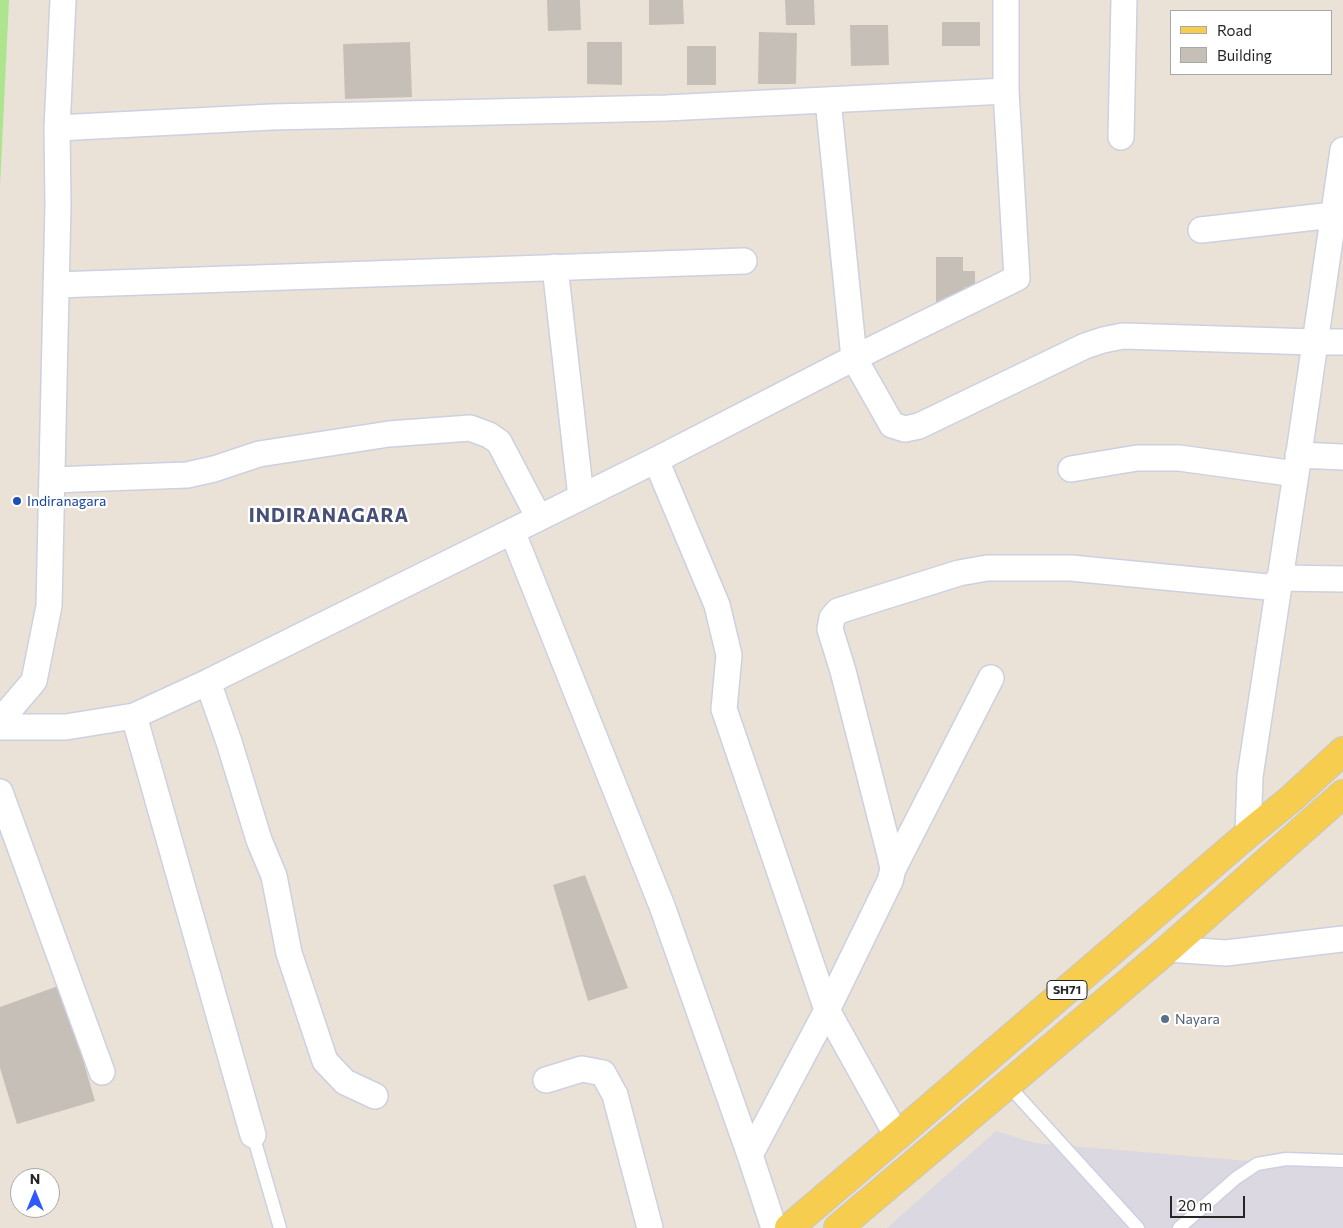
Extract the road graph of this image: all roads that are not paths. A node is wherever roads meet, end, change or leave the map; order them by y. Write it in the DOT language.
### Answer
graph roads {
  1 [pos="63,0"];
  2 [pos="1006,0"];
  3 [pos="1124,0"];
  4 [pos="1006,91"];
  5 [pos="828,100"];
  6 [pos="57,128"];
  7 [pos="1121,137"];
  8 [pos="1343,150"];
  9 [pos="1338,214"];
  10 [pos="1202,230"];
  11 [pos="744,261"];
  12 [pos="555,267"];
  13 [pos="56,285"];
  14 [pos="1314,342"];
  15 [pos="1343,342"];
  16 [pos="854,358"];
  17 [pos="1343,458"];
  18 [pos="656,460"];
  19 [pos="1297,465"];
  20 [pos="1072,469"];
  21 [pos="52,480"];
  22 [pos="582,497"];
  23 [pos="538,518"];
  24 [pos="512,531"];
  25 [pos="1343,579"];
  26 [pos="1278,583"];
  27 [pos="991,678"];
  28 [pos="208,682"];
  29 [pos="134,716"];
  30 [pos="0,721"];
  31 [pos="0,727"];
  32 [pos="1343,751"];
  33 [pos="0,792"];
  34 [pos="1343,794"];
  35 [pos="1248,834"];
  36 [pos="1272,856"];
  37 [pos="893,869"];
  38 [pos="1343,939"];
  39 [pos="1168,949"];
  40 [pos="827,1010"];
  41 [pos="1038,1014"];
  42 [pos="1061,1038"];
  43 [pos="102,1072"];
  44 [pos="546,1080"];
  45 [pos="1008,1084"];
  46 [pos="375,1096"];
  47 [pos="254,1135"];
  48 [pos="897,1136"];
  49 [pos="750,1155"];
  50 [pos="1343,1161"];
  51 [pos="280,1228"];
  52 [pos="650,1228"];
  53 [pos="774,1228"];
  54 [pos="789,1228"];
  55 [pos="838,1228"];
  56 [pos="1138,1228"];
  57 [pos="1178,1228"];
  1 -- 6 [label="street"];
  2 -- 4 [label="street"];
  3 -- 7 [label="street"];
  4 -- 5 [label="street"];
  4 -- 16 [label="street"];
  5 -- 6 [label="street"];
  5 -- 16 [label="street"];
  6 -- 13 [label="street"];
  8 -- 9 [label="street"];
  9 -- 10 [label="street"];
  9 -- 14 [label="street"];
  11 -- 12 [label="street"];
  12 -- 13 [label="street"];
  12 -- 22 [label="street"];
  13 -- 21 [label="street"];
  14 -- 15 [label="street"];
  14 -- 16 [label="street"];
  14 -- 19 [label="street"];
  16 -- 18 [label="street"];
  17 -- 19 [label="street"];
  18 -- 22 [label="street"];
  18 -- 40 [label="street"];
  19 -- 20 [label="street"];
  19 -- 26 [label="street"];
  21 -- 23 [label="street"];
  21 -- 30 [label="street"];
  22 -- 23 [label="street"];
  23 -- 24 [label="street"];
  24 -- 28 [label="street"];
  24 -- 49 [label="street"];
  25 -- 26 [label="street"];
  26 -- 35 [label="street"];
  26 -- 37 [label="street"];
  27 -- 37 [label="street"];
  28 -- 29 [label="street"];
  28 -- 46 [label="street"];
  29 -- 31 [label="street"];
  29 -- 47 [label="street"];
  32 -- 35 [label="main road, SH71"];
  33 -- 43 [label="street"];
  34 -- 36 [label="main road, SH71"];
  35 -- 36 [label="main road"];
  35 -- 41 [label="main road, SH71"];
  36 -- 39 [label="main road, SH71"];
  37 -- 40 [label="street"];
  38 -- 39 [label="street"];
  39 -- 42 [label="main road, SH71"];
  40 -- 48 [label="street"];
  40 -- 49 [label="street"];
  41 -- 42 [label="main road"];
  41 -- 48 [label="main road, SH71"];
  42 -- 45 [label="main road, SH71"];
  44 -- 52 [label="street"];
  45 -- 55 [label="main road, SH71"];
  45 -- 56 [label="lane"];
  47 -- 51 [label="lane"];
  48 -- 54 [label="main road, SH71"];
  49 -- 53 [label="street"];
  50 -- 57 [label="lane"];
}
